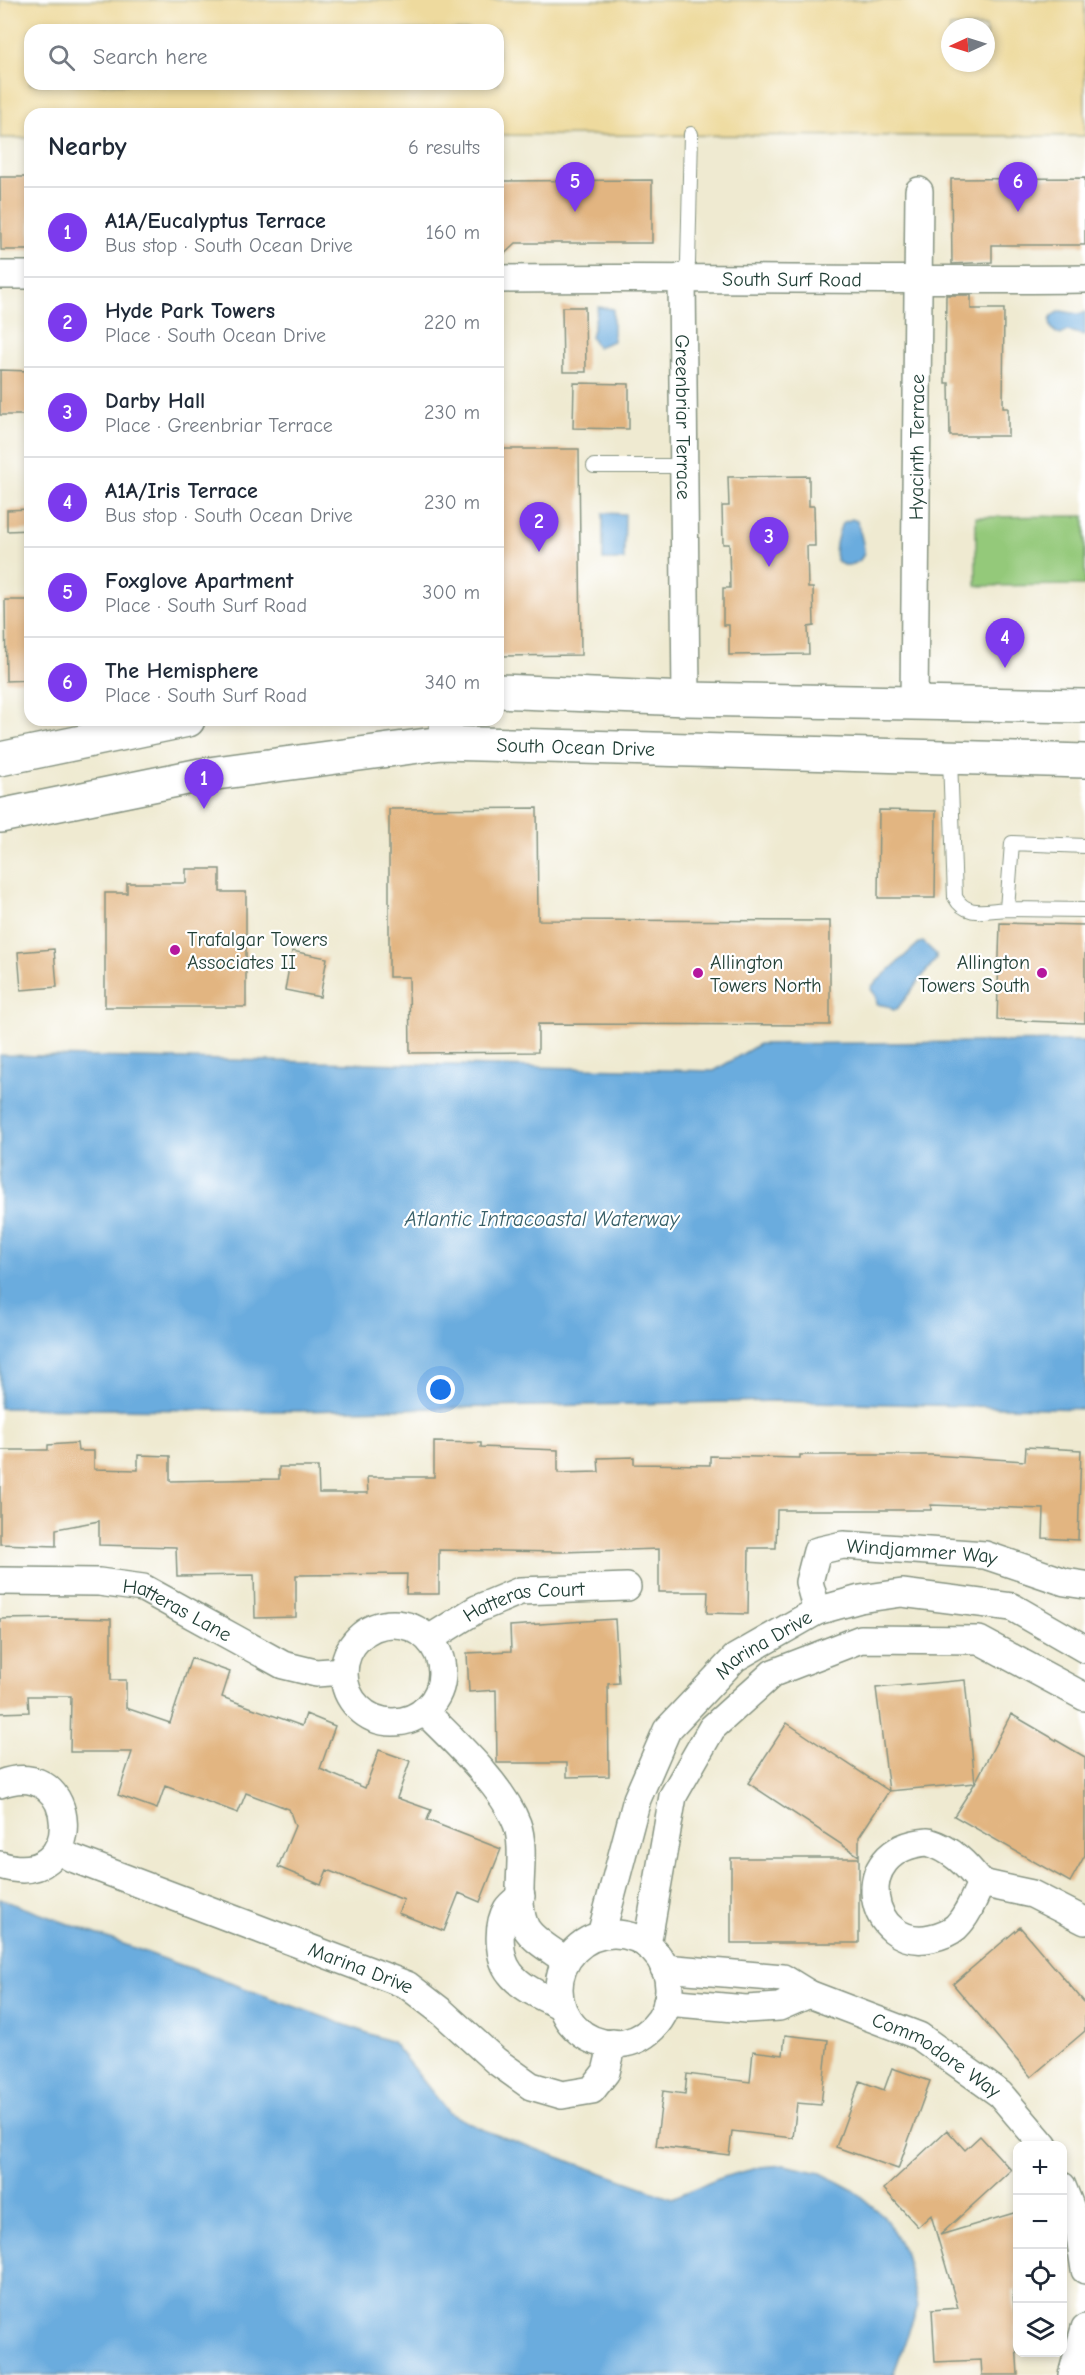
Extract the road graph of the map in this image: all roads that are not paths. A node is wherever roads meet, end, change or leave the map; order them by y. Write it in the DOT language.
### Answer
graph roads {
  1 [pos="691,134"];
  2 [pos="919,191"];
  3 [pos="0,275"];
  4 [pos="24,275"];
  5 [pos="682,277"];
  6 [pos="504,279"];
  7 [pos="1085,279"];
  8 [pos="919,281"];
  9 [pos="594,466"];
  10 [pos="684,466"];
  11 [pos="504,691"];
  12 [pos="686,699"];
  13 [pos="915,703"];
  14 [pos="1085,706"];
  15 [pos="159,726"];
  16 [pos="443,732"];
  17 [pos="0,759"];
  18 [pos="950,759"];
  19 [pos="1085,761"];
  20 [pos="0,816"];
  21 [pos="1085,846"];
  22 [pos="1007,909"];
  23 [pos="1085,910"];
  24 [pos="0,1581"];
  25 [pos="1085,1585"];
  26 [pos="627,1587"];
  27 [pos="817,1611"];
  28 [pos="429,1640"];
  29 [pos="1085,1649"];
  30 [pos="344,1671"];
  31 [pos="1085,1697"];
  32 [pos="424,1711"];
  33 [pos="0,1784"];
  34 [pos="57,1850"];
  35 [pos="0,1865"];
  36 [pos="981,1883"];
  37 [pos="520,1896"];
  38 [pos="1085,1921"];
  39 [pos="602,1935"];
  40 [pos="647,1945"];
  41 [pos="565,1960"];
  42 [pos="664,1968"];
  43 [pos="809,1994"];
  44 [pos="667,2002"];
  45 [pos="561,2006"];
  46 [pos="612,2043"];
  47 [pos="1041,2141"];
  48 [pos="1066,2195"];
  49 [pos="1085,2270"];
  50 [pos="1085,2328"];
  51 [pos="1072,2375"];
  1 -- 5 [label="lane, Greenbriar Terrace"];
  2 -- 8 [label="street, Hyacinth Terrace"];
  3 -- 4 [label="street"];
  5 -- 6 [label="street, South Surf Road"];
  5 -- 8 [label="street, South Surf Road"];
  5 -- 10 [label="street, Greenbriar Terrace"];
  7 -- 8 [label="street, South Surf Road"];
  8 -- 13 [label="street, Hyacinth Terrace"];
  9 -- 10 [label="lane"];
  10 -- 12 [label="street, Greenbriar Terrace"];
  11 -- 12 [label="main road"];
  12 -- 13 [label="main road"];
  13 -- 14 [label="main road"];
  15 -- 17 [label="main road"];
  16 -- 18 [label="main road, South Ocean Drive"];
  16 -- 20 [label="main road, South Ocean Drive"];
  18 -- 19 [label="main road, South Ocean Drive"];
  18 -- 22 [label="lane"];
  21 -- 22 [label="lane"];
  22 -- 23 [label="lane"];
  24 -- 30 [label="street, Hatteras Lane"];
  25 -- 27 [label="street, Windjammer Way"];
  26 -- 28 [label="street, Hatteras Court"];
  27 -- 29 [label="street, Marina Drive"];
  27 -- 39 [label="street, Marina Drive"];
  28 -- 30 [label="street"];
  28 -- 32 [label="street"];
  30 -- 32 [label="street"];
  31 -- 40 [label="street, Marina Drive"];
  32 -- 37 [label="street"];
  33 -- 34 [label="street"];
  34 -- 35 [label="street"];
  34 -- 46 [label="street, Marina Drive"];
  36 -- 38 [label="street"];
  37 -- 41 [label="street"];
  37 -- 45 [label="street"];
  39 -- 40 [label="street"];
  39 -- 41 [label="street"];
  40 -- 42 [label="street"];
  41 -- 45 [label="street"];
  42 -- 43 [label="street, Commodore Way"];
  42 -- 44 [label="street"];
  43 -- 44 [label="street"];
  43 -- 47 [label="street, Commodore Way"];
  44 -- 46 [label="street"];
  45 -- 46 [label="street"];
  48 -- 49 [label="street"];
  50 -- 51 [label="street"];
}
